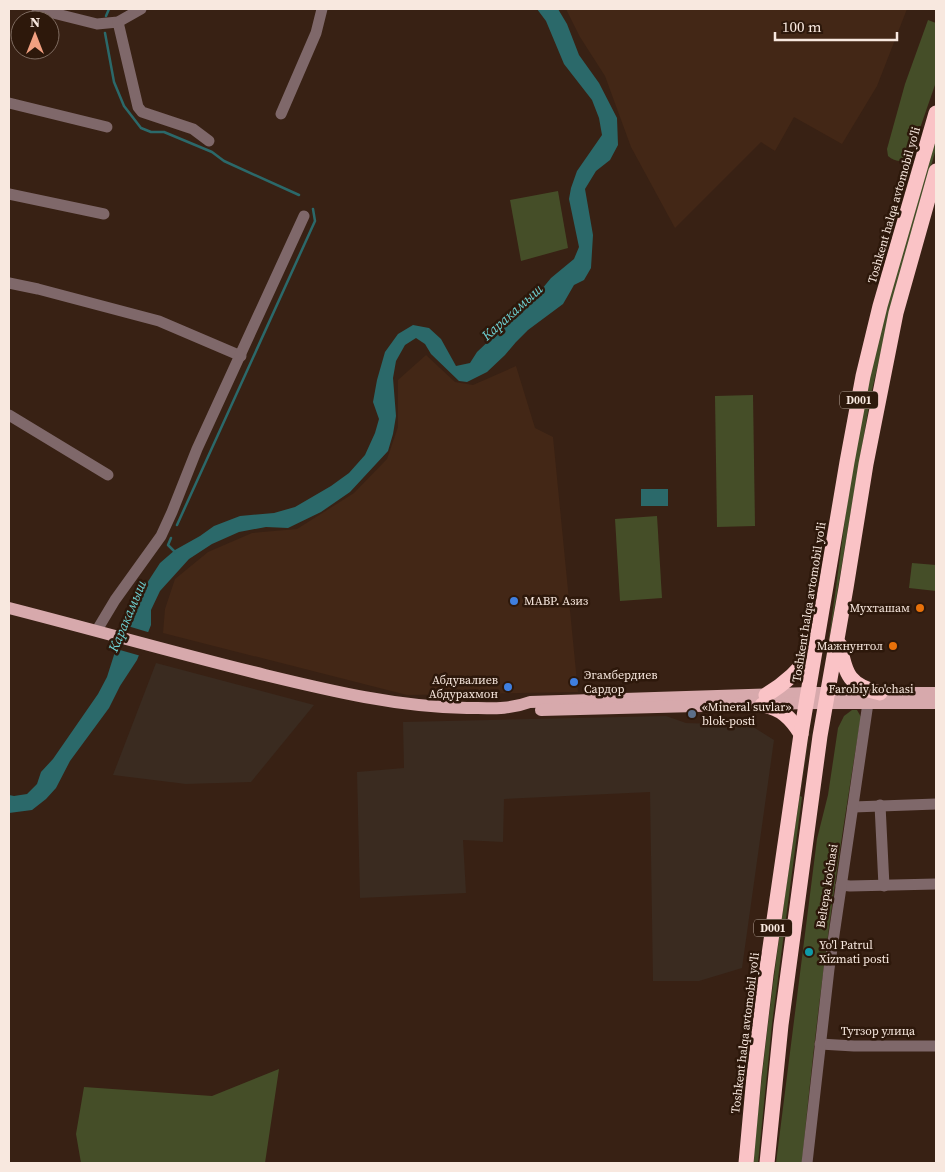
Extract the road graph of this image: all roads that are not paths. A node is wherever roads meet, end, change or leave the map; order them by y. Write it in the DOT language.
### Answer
graph roads {
  1 [pos="37,9"];
  2 [pos="141,9"];
  3 [pos="322,9"];
  4 [pos="118,22"];
  5 [pos="9,103"];
  6 [pos="936,113"];
  7 [pos="281,114"];
  8 [pos="107,127"];
  9 [pos="209,141"];
  10 [pos="936,170"];
  11 [pos="9,194"];
  12 [pos="104,214"];
  13 [pos="304,216"];
  14 [pos="9,283"];
  15 [pos="241,356"];
  16 [pos="9,415"];
  17 [pos="108,475"];
  18 [pos="9,608"];
  19 [pos="97,630"];
  20 [pos="838,635"];
  21 [pos="817,647"];
  22 [pos="880,693"];
  23 [pos="936,693"];
  24 [pos="808,698"];
  25 [pos="827,698"];
  26 [pos="764,700"];
  27 [pos="868,703"];
  28 [pos="936,703"];
  29 [pos="801,734"];
  30 [pos="936,804"];
  31 [pos="880,805"];
  32 [pos="853,807"];
  33 [pos="936,884"];
  34 [pos="841,885"];
  35 [pos="884,886"];
  36 [pos="820,1044"];
  37 [pos="936,1046"];
  38 [pos="746,1163"];
  39 [pos="766,1163"];
  40 [pos="808,1163"];
  1 -- 4 [label="street"];
  2 -- 4 [label="street"];
  3 -- 7 [label="street"];
  4 -- 9 [label="street"];
  5 -- 8 [label="street"];
  6 -- 21 [label="highway, Toshkent halqa avtomobil yo'li / D001"];
  10 -- 20 [label="highway, D001"];
  11 -- 12 [label="street"];
  13 -- 15 [label="street"];
  14 -- 15 [label="street"];
  15 -- 19 [label="street"];
  16 -- 17 [label="street"];
  18 -- 19 [label="main road, Farobiy ko'chasi"];
  19 -- 26 [label="main road, Farobiy ko'chasi"];
  20 -- 22 [label="highway"];
  20 -- 25 [label="highway, D001"];
  21 -- 24 [label="highway, Toshkent halqa avtomobil yo'li / D001"];
  21 -- 26 [label="highway"];
  22 -- 23 [label="main road, Farobiy ko'chasi"];
  22 -- 25 [label="main road, Farobiy ko'chasi"];
  24 -- 25 [label="main road, Farobiy ko'chasi"];
  24 -- 26 [label="main road, Farobiy ko'chasi"];
  24 -- 29 [label="highway, Toshkent halqa avtomobil yo'li / D001"];
  25 -- 27 [label="main road, Farobiy ko'chasi"];
  25 -- 39 [label="highway, D001"];
  26 -- 29 [label="highway"];
  27 -- 28 [label="main road, Farobiy ko'chasi"];
  27 -- 32 [label="street, Beltepa ko'chasi"];
  29 -- 38 [label="highway, Toshkent halqa avtomobil yo'li / D001"];
  30 -- 31 [label="street"];
  31 -- 32 [label="street"];
  31 -- 35 [label="street"];
  32 -- 34 [label="street, Beltepa ko'chasi"];
  33 -- 35 [label="street"];
  34 -- 35 [label="street"];
  34 -- 36 [label="street, Beltepa ko'chasi"];
  36 -- 37 [label="street, Тутзор улица"];
  36 -- 40 [label="street, Beltepa ko'chasi"];
}
